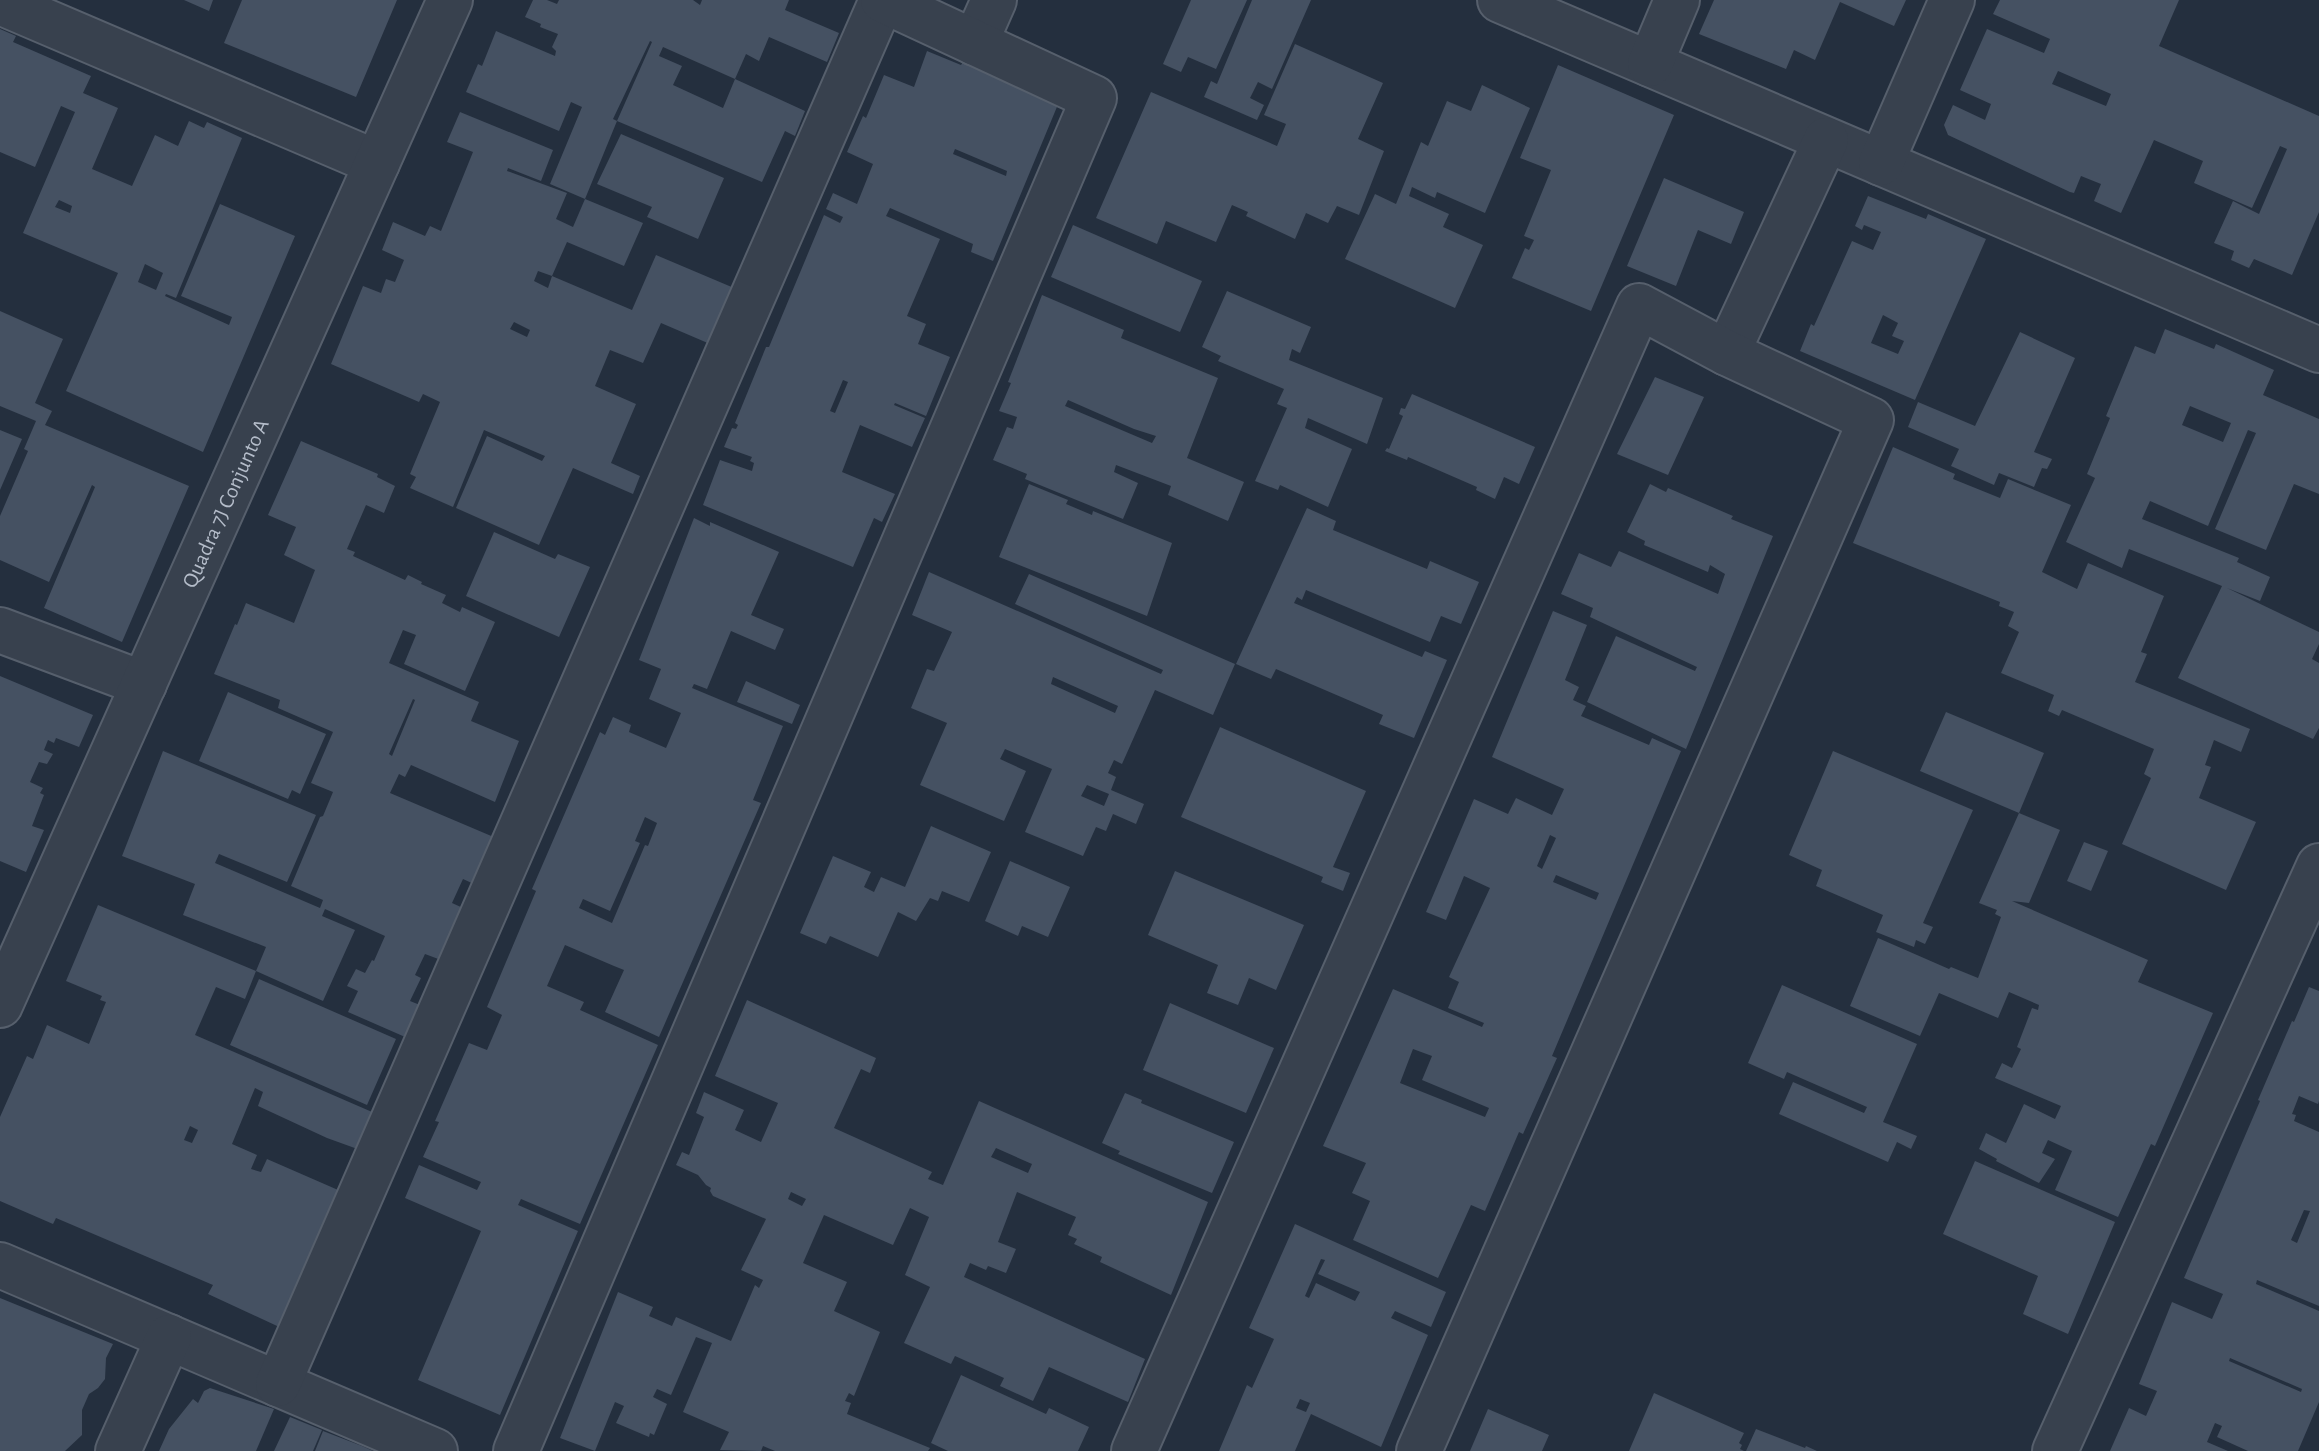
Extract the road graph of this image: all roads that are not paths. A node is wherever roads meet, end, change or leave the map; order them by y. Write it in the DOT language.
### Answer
graph roads {
  1 [pos="450,0"];
  2 [pos="882,0"];
  3 [pos="994,0"];
  4 [pos="1500,0"];
  5 [pos="1677,0"];
  6 [pos="1952,0"];
  7 [pos="0,2"];
  8 [pos="975,43"];
  9 [pos="1650,64"];
  10 [pos="1826,140"];
  11 [pos="377,163"];
  12 [pos="1881,163"];
  13 [pos="2319,350"];
  14 [pos="1727,353"];
  15 [pos="0,630"];
  16 [pos="144,684"];
  17 [pos="2319,866"];
  18 [pos="0,1005"];
  19 [pos="0,1265"];
  20 [pos="169,1337"];
  21 [pos="278,1384"];
  22 [pos="118,1451"];
  23 [pos="435,1451"];
  24 [pos="516,1451"];
  25 [pos="1134,1451"];
  26 [pos="1419,1451"];
  27 [pos="2055,1451"];
  1 -- 11 [label="street, Quadra 7J Conjunto A"];
  2 -- 8 [label="street"];
  2 -- 21 [label="street"];
  3 -- 8 [label="street"];
  4 -- 9 [label="street"];
  5 -- 9 [label="street"];
  6 -- 12 [label="street"];
  7 -- 11 [label="street"];
  8 -- 24 [label="street"];
  9 -- 10 [label="street"];
  10 -- 12 [label="street"];
  10 -- 14 [label="street"];
  11 -- 16 [label="street, Quadra 7J Conjunto A"];
  12 -- 13 [label="street"];
  14 -- 25 [label="street"];
  14 -- 26 [label="street"];
  15 -- 16 [label="street"];
  16 -- 18 [label="street, Quadra 7J Conjunto A"];
  17 -- 27 [label="street"];
  19 -- 20 [label="street"];
  20 -- 21 [label="street"];
  20 -- 22 [label="street"];
  21 -- 23 [label="street"];
}
